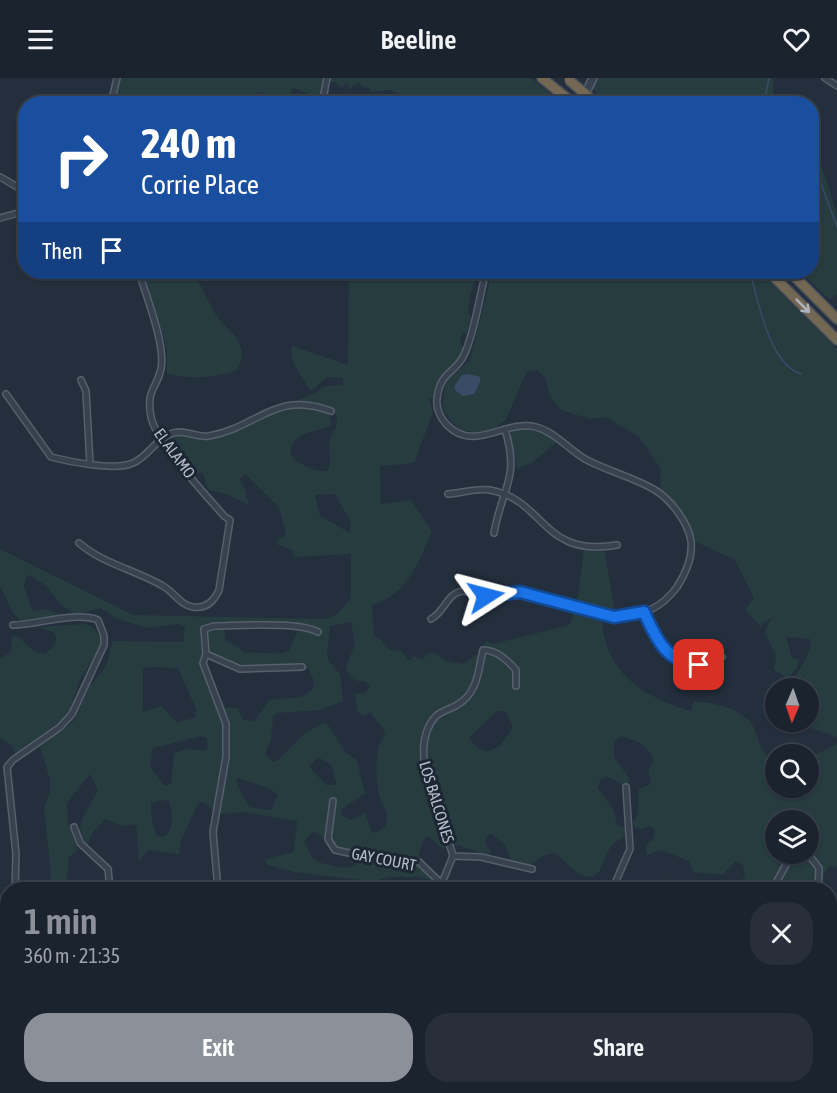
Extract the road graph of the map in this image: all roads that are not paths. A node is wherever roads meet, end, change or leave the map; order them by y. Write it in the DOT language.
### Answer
graph roads {
  1 [pos="117,78"];
  2 [pos="327,78"];
  3 [pos="542,78"];
  4 [pos="593,78"];
  5 [pos="825,78"];
  6 [pos="568,79"];
  7 [pos="837,86"];
  8 [pos="113,96"];
  9 [pos="324,96"];
  10 [pos="565,96"];
  11 [pos="584,96"];
  12 [pos="588,96"];
  13 [pos="0,177"];
  14 [pos="18,187"];
  15 [pos="18,213"];
  16 [pos="0,218"];
  17 [pos="141,279"];
  18 [pos="484,279"];
  19 [pos="776,279"];
  20 [pos="797,279"];
  21 [pos="837,319"];
  22 [pos="837,340"];
  23 [pos="81,380"];
  24 [pos="6,394"];
  25 [pos="331,411"];
  26 [pos="505,429"];
  27 [pos="161,439"];
  28 [pos="90,464"];
  29 [pos="448,494"];
  30 [pos="506,495"];
  31 [pos="494,533"];
  32 [pos="79,543"];
  33 [pos="617,545"];
  34 [pos="644,612"];
  35 [pos="431,619"];
  36 [pos="13,625"];
  37 [pos="318,632"];
  38 [pos="206,654"];
  39 [pos="722,657"];
  40 [pos="302,667"];
  41 [pos="516,686"];
  42 [pos="626,787"];
  43 [pos="333,801"];
  44 [pos="74,827"];
  45 [pos="453,856"];
  46 [pos="786,864"];
  47 [pos="816,864"];
  48 [pos="532,869"];
  49 [pos="15,882"];
  50 [pos="109,882"];
  51 [pos="217,882"];
  52 [pos="436,882"];
  53 [pos="442,882"];
  54 [pos="616,882"];
  55 [pos="775,882"];
  56 [pos="818,882"];
  1 -- 8 [label="street"];
  2 -- 9 [label="street"];
  3 -- 10 [label="highway"];
  4 -- 11 [label="street"];
  5 -- 7 [label="street"];
  6 -- 12 [label="highway, bridge"];
  13 -- 14 [label="street"];
  15 -- 16 [label="street"];
  17 -- 27 [label="street, EL ALAMO"];
  18 -- 26 [label="street"];
  19 -- 22 [label="highway, one-way"];
  20 -- 21 [label="highway"];
  23 -- 28 [label="street"];
  24 -- 28 [label="street"];
  25 -- 27 [label="street"];
  26 -- 30 [label="street"];
  26 -- 34 [label="street"];
  27 -- 28 [label="street"];
  27 -- 32 [label="street, EL ALAMO"];
  29 -- 30 [label="street"];
  30 -- 31 [label="street"];
  30 -- 33 [label="street"];
  34 -- 35 [label="street"];
  34 -- 39 [label="street"];
  36 -- 49 [label="street"];
  37 -- 38 [label="street"];
  38 -- 40 [label="street"];
  38 -- 51 [label="street"];
  41 -- 45 [label="street, LOS BALCONES"];
  42 -- 54 [label="street"];
  43 -- 52 [label="street, GAY COURT"];
  44 -- 50 [label="street"];
  45 -- 48 [label="street"];
  45 -- 53 [label="street"];
  46 -- 55 [label="street"];
  47 -- 56 [label="street"];
}
